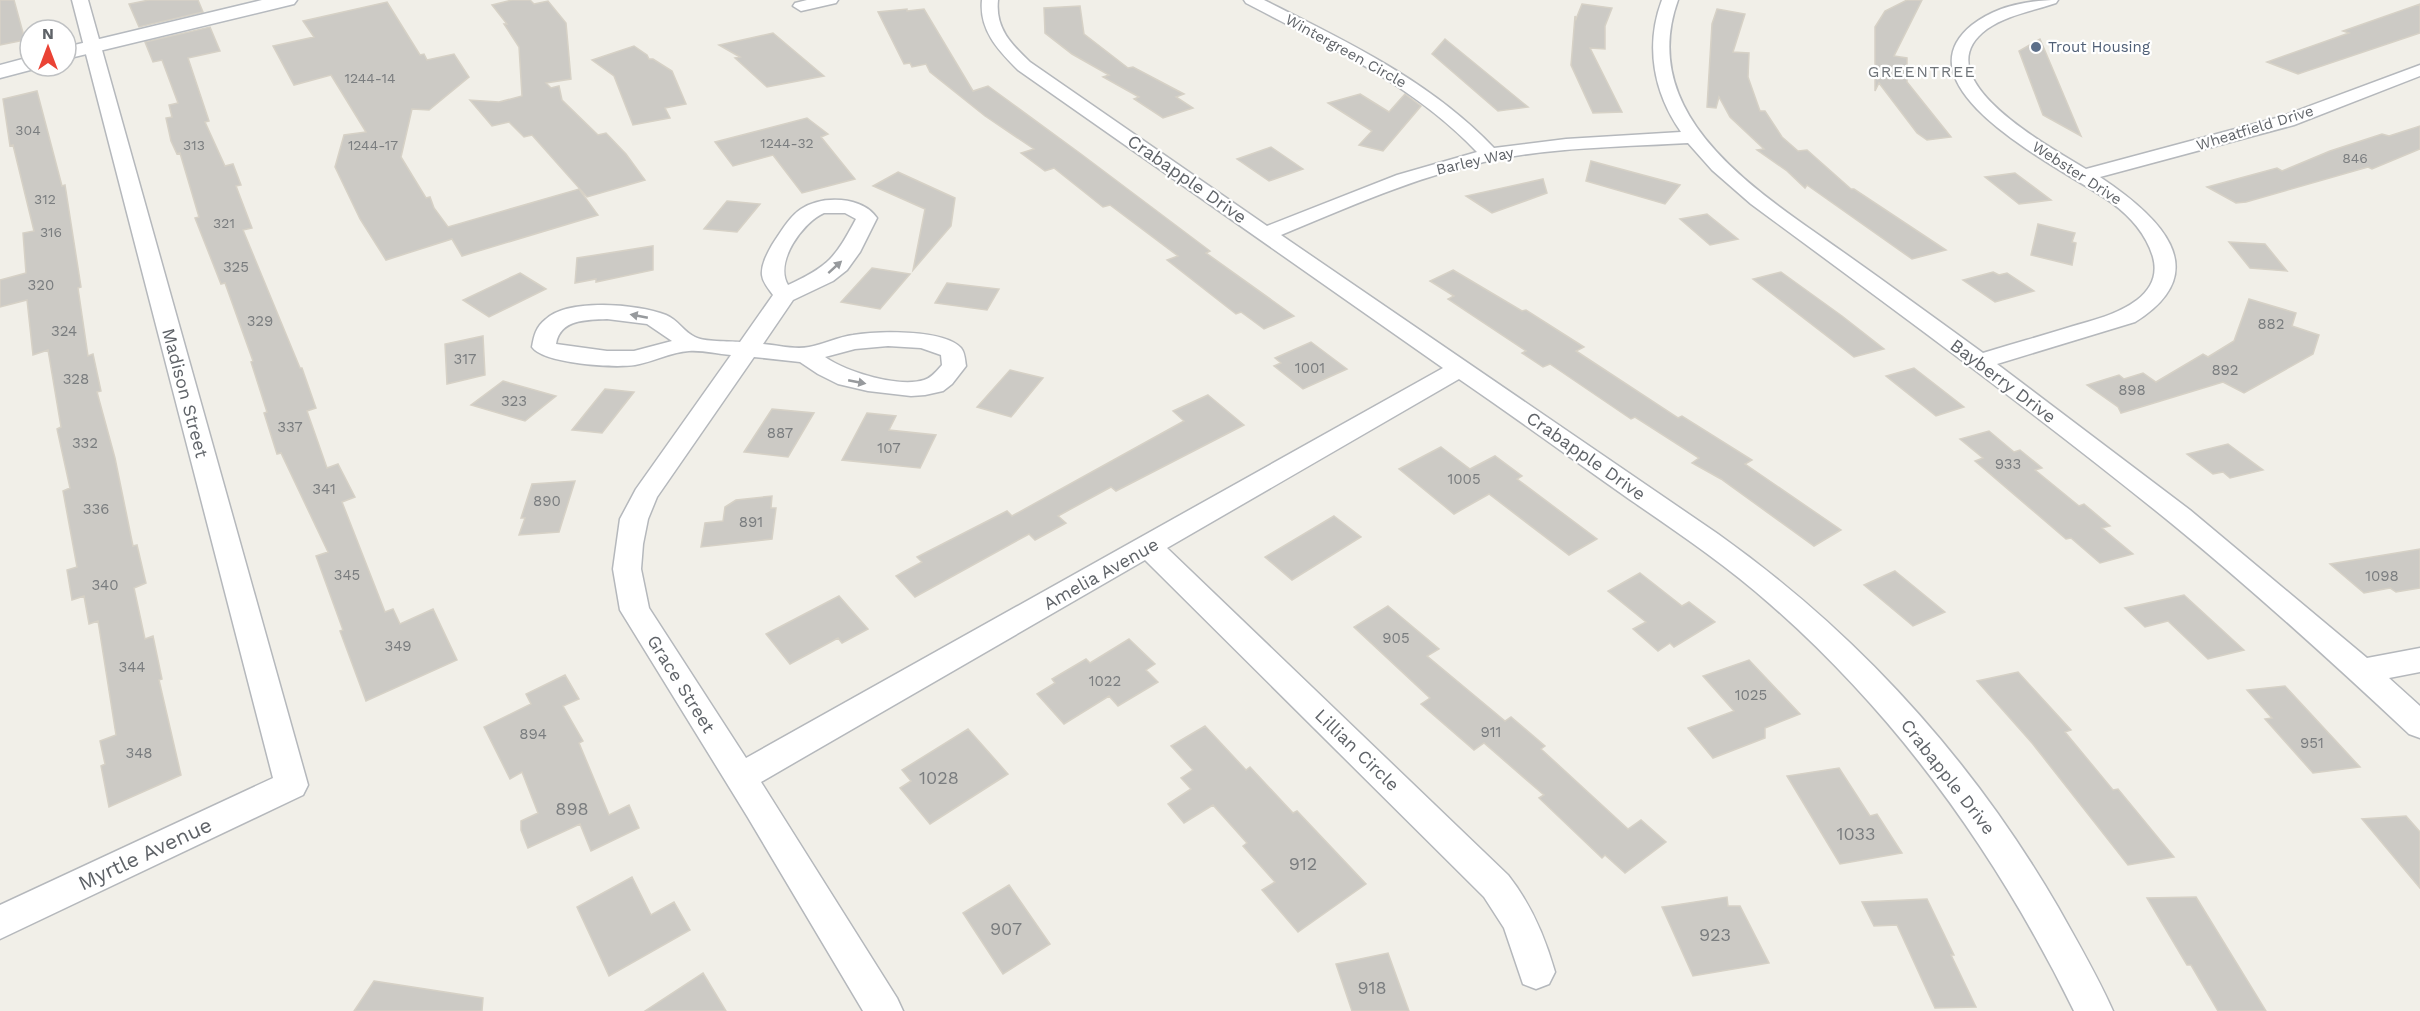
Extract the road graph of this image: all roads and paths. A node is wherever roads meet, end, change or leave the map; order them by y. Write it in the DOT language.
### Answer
graph roads {
  1 [pos="80,0"];
  2 [pos="287,0"];
  3 [pos="830,0"];
  4 [pos="990,0"];
  5 [pos="1252,0"];
  6 [pos="1670,0"];
  7 [pos="2050,0"];
  8 [pos="801,6"];
  9 [pos="92,46"];
  10 [pos="78,50"];
  11 [pos="18,67"];
  12 [pos="0,72"];
  13 [pos="2418,72"];
  14 [pos="1694,137"];
  15 [pos="1490,155"];
  16 [pos="2086,175"];
  17 [pos="1266,234"];
  18 [pos="784,295"];
  19 [pos="688,344"];
  20 [pos="748,350"];
  21 [pos="807,355"];
  22 [pos="1979,362"];
  23 [pos="1460,368"];
  24 [pos="1149,547"];
  25 [pos="2420,660"];
  26 [pos="2361,672"];
  27 [pos="2420,724"];
  28 [pos="741,777"];
  29 [pos="291,785"];
  30 [pos="0,923"];
  31 [pos="1536,972"];
  32 [pos="884,1011"];
  33 [pos="2094,1011"];
  1 -- 9 [label="street, Madison Street"];
  2 -- 9 [label="main road"];
  3 -- 8 [label="street"];
  4 -- 17 [label="street, Crabapple Drive"];
  5 -- 15 [label="street, Wintergreen Circle"];
  6 -- 14 [label="street, Bayberry Drive"];
  7 -- 16 [label="street, Webster Drive"];
  9 -- 10 [label="main road"];
  9 -- 29 [label="street, Madison Street"];
  11 -- 12 [label="main road"];
  13 -- 16 [label="street, Wheatfield Drive"];
  14 -- 15 [label="street, Barley Way"];
  14 -- 22 [label="street, Bayberry Drive"];
  15 -- 17 [label="street, Barley Way"];
  16 -- 22 [label="street, Webster Drive"];
  17 -- 23 [label="street, Crabapple Drive"];
  18 -- 18 [label="street, one-way"];
  18 -- 20 [label="street, Grace Street"];
  19 -- 19 [label="street, one-way"];
  19 -- 20 [label="street"];
  20 -- 21 [label="street"];
  20 -- 28 [label="street, Grace Street"];
  21 -- 21 [label="street, one-way"];
  22 -- 26 [label="street, Bayberry Drive"];
  23 -- 24 [label="street, Amelia Avenue"];
  23 -- 33 [label="street, Crabapple Drive"];
  24 -- 28 [label="street, Amelia Avenue"];
  24 -- 31 [label="street, Lillian Circle"];
  25 -- 26 [label="street"];
  26 -- 27 [label="street, Bayberry Drive"];
  28 -- 32 [label="street, Grace Street"];
  29 -- 30 [label="street, Myrtle Avenue"];
}
